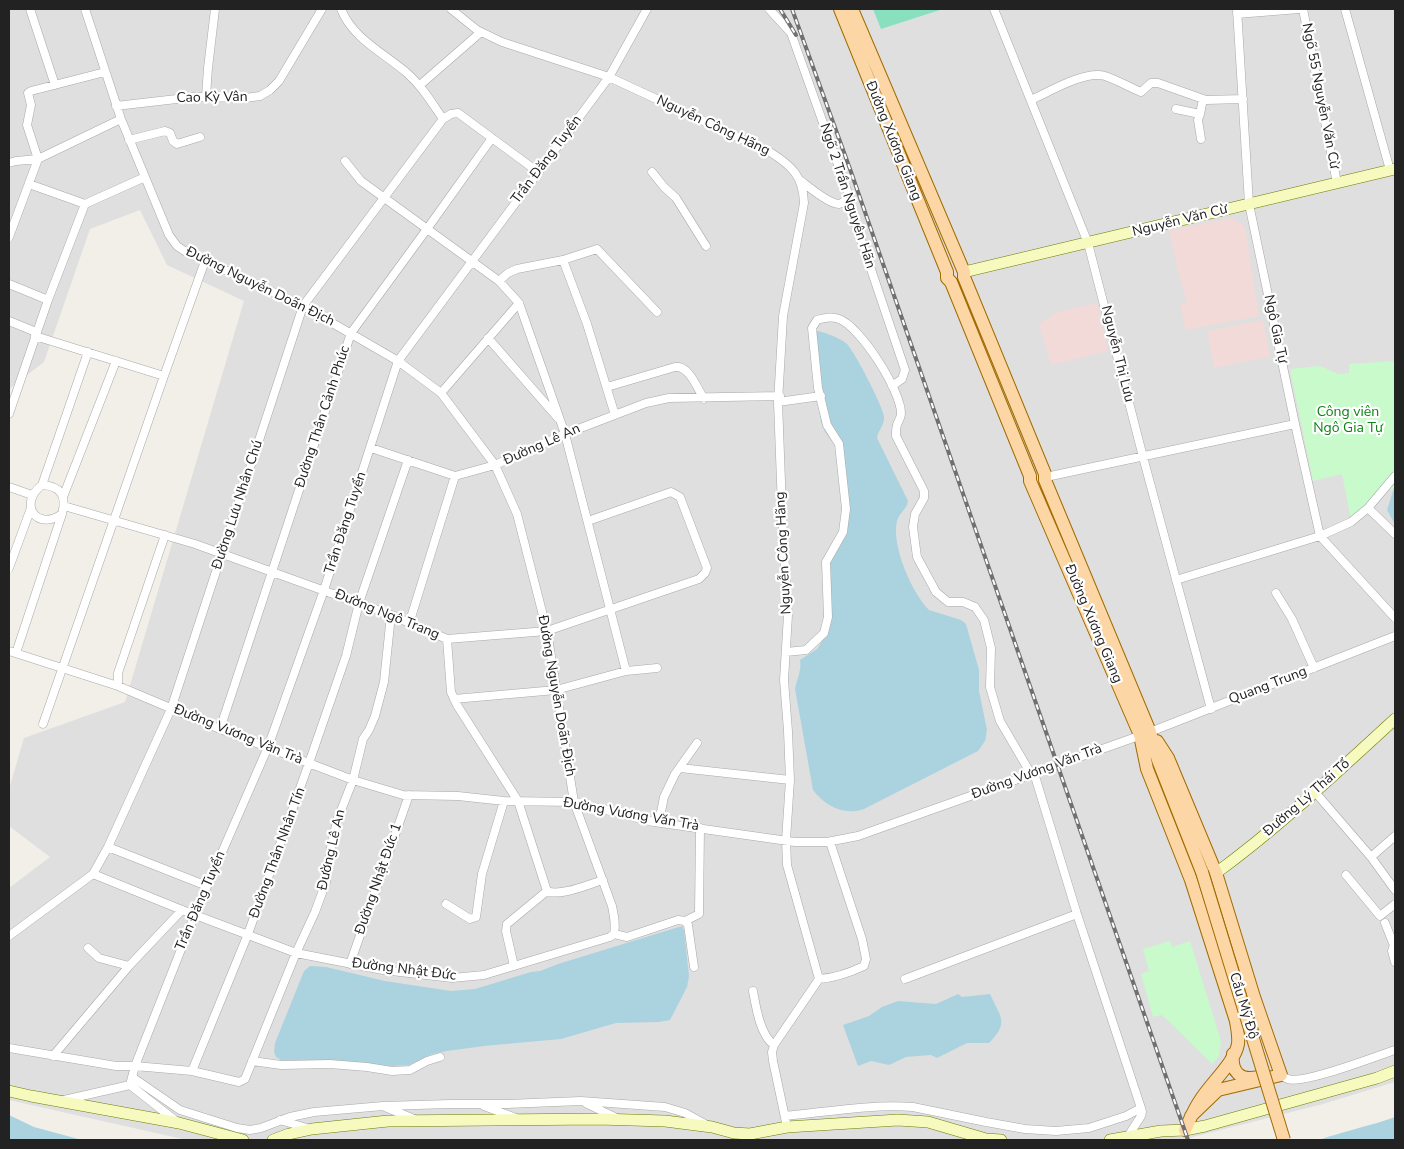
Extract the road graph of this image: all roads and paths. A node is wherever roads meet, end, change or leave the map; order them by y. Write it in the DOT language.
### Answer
graph roads {
  1 [pos="30,9"];
  2 [pos="85,9"];
  3 [pos="215,9"];
  4 [pos="322,9"];
  5 [pos="341,9"];
  6 [pos="451,9"];
  7 [pos="646,9"];
  8 [pos="769,9"];
  9 [pos="840,9"];
  10 [pos="852,9"];
  11 [pos="994,9"];
  12 [pos="1299,9"];
  13 [pos="1303,9"];
  14 [pos="1345,9"];
  15 [pos="1237,11"];
  16 [pos="481,32"];
  17 [pos="105,72"];
  18 [pos="609,77"];
  19 [pos="55,85"];
  20 [pos="420,86"];
  21 [pos="206,96"];
  22 [pos="1203,99"];
  23 [pos="1243,99"];
  24 [pos="1031,100"];
  25 [pos="116,106"];
  26 [pos="1176,109"];
  27 [pos="1200,114"];
  28 [pos="121,119"];
  29 [pos="443,119"];
  30 [pos="200,137"];
  31 [pos="492,138"];
  32 [pos="1201,139"];
  33 [pos="130,140"];
  34 [pos="38,159"];
  35 [pos="345,162"];
  36 [pos="9,163"];
  37 [pos="1393,170"];
  38 [pos="538,172"];
  39 [pos="652,172"];
  40 [pos="145,177"];
  41 [pos="799,180"];
  42 [pos="1337,183"];
  43 [pos="29,184"];
  44 [pos="849,197"];
  45 [pos="384,198"];
  46 [pos="85,204"];
  47 [pos="1249,204"];
  48 [pos="427,230"];
  49 [pos="9,237"];
  50 [pos="1088,243"];
  51 [pos="706,246"];
  52 [pos="563,260"];
  53 [pos="205,261"];
  54 [pos="471,262"];
  55 [pos="963,272"];
  56 [pos="949,277"];
  57 [pos="499,281"];
  58 [pos="9,284"];
  59 [pos="48,300"];
  60 [pos="519,303"];
  61 [pos="304,306"];
  62 [pos="657,312"];
  63 [pos="9,321"];
  64 [pos="351,333"];
  65 [pos="36,334"];
  66 [pos="488,338"];
  67 [pos="88,352"];
  68 [pos="116,361"];
  69 [pos="398,362"];
  70 [pos="164,376"];
  71 [pos="892,386"];
  72 [pos="607,387"];
  73 [pos="441,393"];
  74 [pos="821,396"];
  75 [pos="704,399"];
  76 [pos="779,399"];
  77 [pos="11,402"];
  78 [pos="9,414"];
  79 [pos="615,415"];
  80 [pos="561,421"];
  81 [pos="1295,424"];
  82 [pos="565,434"];
  83 [pos="371,448"];
  84 [pos="1143,457"];
  85 [pos="408,460"];
  86 [pos="495,465"];
  87 [pos="455,476"];
  88 [pos="1045,476"];
  89 [pos="1395,476"];
  90 [pos="1032,480"];
  91 [pos="42,485"];
  92 [pos="9,487"];
  93 [pos="32,495"];
  94 [pos="63,497"];
  95 [pos="64,506"];
  96 [pos="31,508"];
  97 [pos="1368,508"];
  98 [pos="62,514"];
  99 [pos="114,520"];
  100 [pos="588,520"];
  101 [pos="1395,534"];
  102 [pos="165,535"];
  103 [pos="1320,536"];
  104 [pos="222,554"];
  105 [pos="9,568"];
  106 [pos="271,572"];
  107 [pos="1176,580"];
  108 [pos="324,590"];
  109 [pos="1276,593"];
  110 [pos="359,603"];
  111 [pos="610,609"];
  112 [pos="391,615"];
  113 [pos="1395,618"];
  114 [pos="410,624"];
  115 [pos="547,631"];
  116 [pos="1395,636"];
  117 [pos="447,639"];
  118 [pos="12,652"];
  119 [pos="786,652"];
  120 [pos="61,668"];
  121 [pos="657,668"];
  122 [pos="1314,668"];
  123 [pos="626,671"];
  124 [pos="118,686"];
  125 [pos="556,690"];
  126 [pos="454,699"];
  127 [pos="1210,708"];
  128 [pos="171,709"];
  129 [pos="1395,720"];
  130 [pos="43,724"];
  131 [pos="220,729"];
  132 [pos="1145,734"];
  133 [pos="696,743"];
  134 [pos="268,747"];
  135 [pos="309,764"];
  136 [pos="680,768"];
  137 [pos="1032,774"];
  138 [pos="353,780"];
  139 [pos="790,780"];
  140 [pos="1315,792"];
  141 [pos="408,795"];
  142 [pos="504,800"];
  143 [pos="518,801"];
  144 [pos="574,802"];
  145 [pos="659,822"];
  146 [pos="700,828"];
  147 [pos="1395,836"];
  148 [pos="786,840"];
  149 [pos="830,842"];
  150 [pos="108,847"];
  151 [pos="1371,857"];
  152 [pos="1202,872"];
  153 [pos="1216,873"];
  154 [pos="93,874"];
  155 [pos="1346,875"];
  156 [pos="603,880"];
  157 [pos="207,886"];
  158 [pos="1395,890"];
  159 [pos="547,891"];
  160 [pos="446,904"];
  161 [pos="1395,904"];
  162 [pos="182,910"];
  163 [pos="195,914"];
  164 [pos="1077,914"];
  165 [pos="685,921"];
  166 [pos="1384,923"];
  167 [pos="248,934"];
  168 [pos="614,934"];
  169 [pos="9,936"];
  170 [pos="1394,943"];
  171 [pos="88,948"];
  172 [pos="296,952"];
  173 [pos="1395,962"];
  174 [pos="350,964"];
  175 [pos="129,966"];
  176 [pos="514,966"];
  177 [pos="694,967"];
  178 [pos="906,978"];
  179 [pos="819,979"];
  180 [pos="753,991"];
  181 [pos="774,1044"];
  182 [pos="9,1048"];
  183 [pos="1395,1050"];
  184 [pos="1233,1054"];
  185 [pos="53,1056"];
  186 [pos="440,1057"];
  187 [pos="252,1062"];
  188 [pos="135,1066"];
  189 [pos="192,1071"];
  190 [pos="1395,1071"];
  191 [pos="1280,1073"];
  192 [pos="131,1081"];
  193 [pos="9,1091"];
  194 [pos="59,1101"];
  195 [pos="581,1101"];
  196 [pos="478,1104"];
  197 [pos="383,1106"];
  198 [pos="1141,1108"];
  199 [pos="1191,1116"];
  200 [pos="520,1119"];
  201 [pos="280,1120"];
  202 [pos="621,1120"];
  203 [pos="418,1121"];
  204 [pos="786,1122"];
  205 [pos="179,1123"];
  206 [pos="712,1127"];
  207 [pos="312,1129"];
  208 [pos="1185,1130"];
  209 [pos="760,1136"];
  210 [pos="1127,1138"];
  211 [pos="243,1140"];
  212 [pos="274,1140"];
  213 [pos="1001,1140"];
  214 [pos="1110,1140"];
  215 [pos="1284,1140"];
  1 -- 19 [label="street"];
  2 -- 17 [label="street, Đường Nguyễn Doãn Địch"];
  3 -- 21 [label="street"];
  4 -- 21 [label="street, Cao Kỳ Vân"];
  5 -- 20 [label="street"];
  6 -- 16 [label="street, Nguyễn Công Hãng"];
  7 -- 18 [label="street, Trần Đăng Tuyển"];
  8 -- 44 [label="street, Ngõ 2 Trần Nguyên Hãn"];
  9 -- 56 [label="main road, Đường Xương Giang"];
  10 -- 55 [label="main road, Đường Xương Giang"];
  11 -- 24 [label="street, Nguyễn Thị Lưu"];
  12 -- 15 [label="street"];
  13 -- 42 [label="street, Ngõ 55 Nguyễn Văn Cừ"];
  14 -- 37 [label="street"];
  15 -- 23 [label="street, Ngô Gia Tự"];
  16 -- 18 [label="street, Nguyễn Công Hãng"];
  16 -- 20 [label="street"];
  17 -- 19 [label="street"];
  17 -- 25 [label="street, Đường Nguyễn Doãn Địch"];
  18 -- 38 [label="street, Trần Đăng Tuyển"];
  18 -- 41 [label="street, Nguyễn Công Hãng"];
  19 -- 34 [label="street"];
  20 -- 29 [label="street"];
  21 -- 25 [label="street, Cao Kỳ Vân"];
  22 -- 23 [label="street"];
  22 -- 24 [label="street"];
  22 -- 27 [label="street"];
  23 -- 47 [label="street, Ngô Gia Tự"];
  24 -- 50 [label="street, Nguyễn Thị Lưu"];
  25 -- 28 [label="street, Đường Nguyễn Doãn Địch"];
  26 -- 27 [label="street"];
  27 -- 32 [label="street"];
  28 -- 33 [label="street, Đường Nguyễn Doãn Địch"];
  28 -- 34 [label="street"];
  29 -- 31 [label="street"];
  29 -- 45 [label="street, Đường Lưu Nhân Chú"];
  30 -- 33 [label="street"];
  31 -- 38 [label="street"];
  31 -- 48 [label="street, Đường Thân Cảnh Phúc"];
  33 -- 40 [label="street, Đường Nguyễn Doãn Địch"];
  34 -- 36 [label="street"];
  34 -- 43 [label="street"];
  35 -- 45 [label="street"];
  37 -- 42 [label="street, Nguyễn Văn Cừ"];
  38 -- 54 [label="street, Trần Đăng Tuyển"];
  39 -- 51 [label="street"];
  40 -- 46 [label="street"];
  40 -- 53 [label="street, Đường Nguyễn Doãn Địch"];
  41 -- 44 [label="street"];
  41 -- 76 [label="street, Nguyễn Công Hãng"];
  42 -- 47 [label="street, Nguyễn Văn Cừ"];
  43 -- 46 [label="street"];
  43 -- 49 [label="street"];
  44 -- 71 [label="street, Ngõ 2 Trần Nguyên Hãn"];
  45 -- 48 [label="street"];
  45 -- 61 [label="street, Đường Lưu Nhân Chú"];
  46 -- 59 [label="street"];
  47 -- 50 [label="street, Nguyễn Văn Cừ"];
  47 -- 81 [label="street, Ngô Gia Tự"];
  48 -- 54 [label="street"];
  48 -- 64 [label="street, Đường Thân Cảnh Phúc"];
  50 -- 55 [label="street, Nguyễn Văn Cừ"];
  50 -- 84 [label="street, Nguyễn Thị Lưu"];
  52 -- 57 [label="street"];
  52 -- 62 [label="street"];
  52 -- 72 [label="street"];
  53 -- 61 [label="street, Đường Nguyễn Doãn Địch"];
  53 -- 70 [label="street"];
  54 -- 57 [label="street"];
  54 -- 69 [label="street, Trần Đăng Tuyển"];
  55 -- 56 [label="main road"];
  55 -- 88 [label="main road, Đường Xương Giang"];
  56 -- 90 [label="main road, Đường Xương Giang"];
  57 -- 60 [label="street"];
  58 -- 59 [label="street"];
  59 -- 65 [label="street"];
  60 -- 66 [label="street"];
  60 -- 80 [label="street"];
  61 -- 64 [label="street, Đường Nguyễn Doãn Địch"];
  61 -- 104 [label="street, Đường Lưu Nhân Chú"];
  63 -- 65 [label="street"];
  64 -- 69 [label="street, Đường Nguyễn Doãn Địch"];
  64 -- 106 [label="street, Đường Thân Cảnh Phúc"];
  65 -- 67 [label="street"];
  65 -- 77 [label="street"];
  66 -- 73 [label="street"];
  66 -- 80 [label="street"];
  67 -- 68 [label="street"];
  67 -- 91 [label="street"];
  68 -- 70 [label="street"];
  68 -- 94 [label="street"];
  69 -- 73 [label="street, Đường Nguyễn Doãn Địch"];
  69 -- 83 [label="street, Trần Đăng Tuyển"];
  70 -- 99 [label="street"];
  71 -- 74 [label="street"];
  71 -- 137 [label="street"];
  72 -- 75 [label="street"];
  72 -- 79 [label="street"];
  73 -- 86 [label="street, Đường Nguyễn Doãn Địch"];
  74 -- 76 [label="street, Đường Lê An"];
  74 -- 119 [label="street"];
  75 -- 76 [label="street, Đường Lê An"];
  75 -- 79 [label="street, Đường Lê An"];
  76 -- 119 [label="street, Nguyễn Công Hãng"];
  77 -- 78 [label="street"];
  79 -- 82 [label="street, Đường Lê An"];
  80 -- 82 [label="street"];
  81 -- 84 [label="street"];
  81 -- 103 [label="street, Ngô Gia Tự"];
  82 -- 86 [label="street, Đường Lê An"];
  82 -- 100 [label="street"];
  83 -- 85 [label="street"];
  83 -- 108 [label="street, Trần Đăng Tuyển"];
  84 -- 88 [label="street"];
  84 -- 107 [label="street, Nguyễn Thị Lưu"];
  85 -- 87 [label="street"];
  85 -- 110 [label="street, Đường Thân Nhân Tín"];
  86 -- 87 [label="street, Đường Lê An"];
  86 -- 115 [label="street, Đường Nguyễn Doãn Địch"];
  87 -- 114 [label="street"];
  88 -- 90 [label="main road"];
  88 -- 132 [label="main road, Đường Xương Giang"];
  89 -- 97 [label="street"];
  90 -- 132 [label="main road, Đường Xương Giang"];
  91 -- 93 [label="street"];
  91 -- 94 [label="street"];
  92 -- 93 [label="street"];
  93 -- 96 [label="street"];
  94 -- 95 [label="street"];
  95 -- 98 [label="street"];
  95 -- 99 [label="street, Đường Ngô Trang"];
  96 -- 98 [label="street"];
  96 -- 105 [label="street"];
  97 -- 101 [label="street"];
  97 -- 103 [label="street"];
  98 -- 118 [label="street"];
  99 -- 102 [label="street, Đường Ngô Trang"];
  99 -- 120 [label="street"];
  100 -- 111 [label="street"];
  100 -- 111 [label="street, Đường Ngô Trang"];
  102 -- 104 [label="street, Đường Ngô Trang"];
  102 -- 124 [label="street"];
  103 -- 107 [label="street"];
  103 -- 113 [label="street, Ngô Gia Tự"];
  104 -- 106 [label="street, Đường Ngô Trang"];
  104 -- 128 [label="street, Đường Lưu Nhân Chú"];
  106 -- 108 [label="street, Đường Ngô Trang"];
  106 -- 131 [label="street, Đường Thân Cảnh Phúc"];
  107 -- 127 [label="street, Nguyễn Thị Lưu"];
  108 -- 110 [label="street, Đường Ngô Trang"];
  108 -- 134 [label="street, Trần Đăng Tuyển"];
  109 -- 122 [label="street"];
  110 -- 112 [label="street, Đường Ngô Trang"];
  110 -- 135 [label="street, Đường Thân Nhân Tín"];
  111 -- 115 [label="street, Đường Ngô Trang"];
  111 -- 123 [label="street"];
  112 -- 114 [label="street, Đường Ngô Trang"];
  112 -- 138 [label="street, Đường Lê An"];
  114 -- 117 [label="street, Đường Ngô Trang"];
  115 -- 117 [label="street, Đường Ngô Trang"];
  115 -- 125 [label="street, Đường Nguyễn Doãn Địch"];
  116 -- 122 [label="street, Quang Trung"];
  117 -- 126 [label="street"];
  118 -- 120 [label="street, Đường Vương Văn Trà"];
  119 -- 139 [label="street, Nguyễn Công Hãng"];
  120 -- 124 [label="street, Đường Vương Văn Trà"];
  120 -- 130 [label="street"];
  121 -- 123 [label="street"];
  122 -- 127 [label="street, Quang Trung"];
  123 -- 125 [label="street"];
  124 -- 128 [label="street, Đường Vương Văn Trà"];
  125 -- 126 [label="street"];
  125 -- 144 [label="street, Đường Nguyễn Doãn Địch"];
  126 -- 143 [label="street"];
  127 -- 132 [label="street, Quang Trung"];
  128 -- 131 [label="street, Đường Vương Văn Trà"];
  128 -- 150 [label="street, Đường Lưu Nhân Chú"];
  129 -- 140 [label="street, Đường Lý Thái Tổ"];
  131 -- 134 [label="street, Đường Vương Văn Trà"];
  132 -- 137 [label="street, Đường Vương Văn Trà"];
  132 -- 152 [label="main road, Đường Xương Giang"];
  132 -- 153 [label="main road"];
  132 -- 184 [label="main road"];
  133 -- 136 [label="street"];
  134 -- 135 [label="street, Đường Vương Văn Trà"];
  134 -- 157 [label="street, Trần Đăng Tuyển"];
  135 -- 138 [label="street, Đường Vương Văn Trà"];
  135 -- 167 [label="street, Đường Thân Nhân Tín"];
  136 -- 139 [label="street"];
  136 -- 145 [label="street"];
  137 -- 149 [label="street, Đường Vương Văn Trà"];
  137 -- 164 [label="street"];
  138 -- 141 [label="street, Đường Vương Văn Trà"];
  138 -- 172 [label="street, Đường Lê An"];
  139 -- 148 [label="street, Nguyễn Công Hãng"];
  140 -- 151 [label="street"];
  140 -- 153 [label="street, Đường Lý Thái Tổ"];
  141 -- 142 [label="street, Đường Vương Văn Trà"];
  141 -- 174 [label="street, Đường Nhật Đức 1"];
  142 -- 143 [label="street, Đường Vương Văn Trà"];
  142 -- 160 [label="street"];
  143 -- 144 [label="street, Đường Vương Văn Trà"];
  143 -- 159 [label="street"];
  144 -- 145 [label="street, Đường Vương Văn Trà"];
  144 -- 156 [label="street"];
  145 -- 146 [label="street, Đường Vương Văn Trà"];
  146 -- 148 [label="street, Đường Vương Văn Trà"];
  146 -- 165 [label="street"];
  147 -- 151 [label="street"];
  148 -- 149 [label="street, Đường Vương Văn Trà"];
  148 -- 179 [label="street, Nguyễn Công Hãng"];
  149 -- 179 [label="street"];
  150 -- 154 [label="street, Đường Lưu Nhân Chú"];
  150 -- 157 [label="street"];
  151 -- 158 [label="street"];
  152 -- 215 [label="main road, Cầu Mỹ Độ, bridge"];
  153 -- 191 [label="main road"];
  154 -- 162 [label="street, Đường Nhật Đức"];
  154 -- 169 [label="street, Đường Lưu Nhân Chú"];
  155 -- 161 [label="street"];
  156 -- 159 [label="street"];
  156 -- 168 [label="street"];
  157 -- 163 [label="street, Trần Đăng Tuyển"];
  159 -- 176 [label="street"];
  162 -- 163 [label="street, Đường Nhật Đức"];
  162 -- 175 [label="street"];
  163 -- 167 [label="street, Đường Nhật Đức"];
  163 -- 188 [label="street, Trần Đăng Tuyển"];
  164 -- 178 [label="street"];
  164 -- 198 [label="street"];
  165 -- 168 [label="street"];
  165 -- 177 [label="street"];
  166 -- 170 [label="street"];
  167 -- 172 [label="street, Đường Nhật Đức"];
  167 -- 189 [label="street, Đường Thân Nhân Tín"];
  168 -- 176 [label="street, Đường Nhật Đức"];
  170 -- 173 [label="street"];
  171 -- 175 [label="street"];
  172 -- 174 [label="street, Đường Nhật Đức"];
  172 -- 187 [label="street, Đường Lê An"];
  174 -- 176 [label="street, Đường Nhật Đức"];
  175 -- 185 [label="street"];
  179 -- 181 [label="street"];
  180 -- 181 [label="street"];
  181 -- 204 [label="street"];
  182 -- 185 [label="street"];
  183 -- 191 [label="street"];
  184 -- 191 [label="main road"];
  184 -- 199 [label="main road"];
  185 -- 188 [label="street"];
  186 -- 187 [label="street"];
  187 -- 189 [label="street, Đường Lê An"];
  188 -- 189 [label="street"];
  188 -- 192 [label="street, Trần Đăng Tuyển"];
  190 -- 208 [label="street"];
  191 -- 199 [label="main road"];
  192 -- 194 [label="street"];
  192 -- 201 [label="street"];
  192 -- 205 [label="street"];
  193 -- 194 [label="street"];
  194 -- 205 [label="street"];
  195 -- 196 [label="street"];
  195 -- 202 [label="street"];
  195 -- 206 [label="street"];
  196 -- 197 [label="street"];
  196 -- 200 [label="street"];
  197 -- 201 [label="street"];
  197 -- 203 [label="street"];
  198 -- 204 [label="street"];
  198 -- 210 [label="street"];
  199 -- 208 [label="main road"];
  200 -- 202 [label="street"];
  200 -- 203 [label="street"];
  201 -- 207 [label="street"];
  202 -- 206 [label="street"];
  203 -- 207 [label="street"];
  204 -- 209 [label="street"];
  204 -- 213 [label="street"];
  205 -- 211 [label="street"];
  206 -- 209 [label="street"];
  207 -- 212 [label="street"];
  208 -- 210 [label="street"];
  210 -- 214 [label="street"];
}
